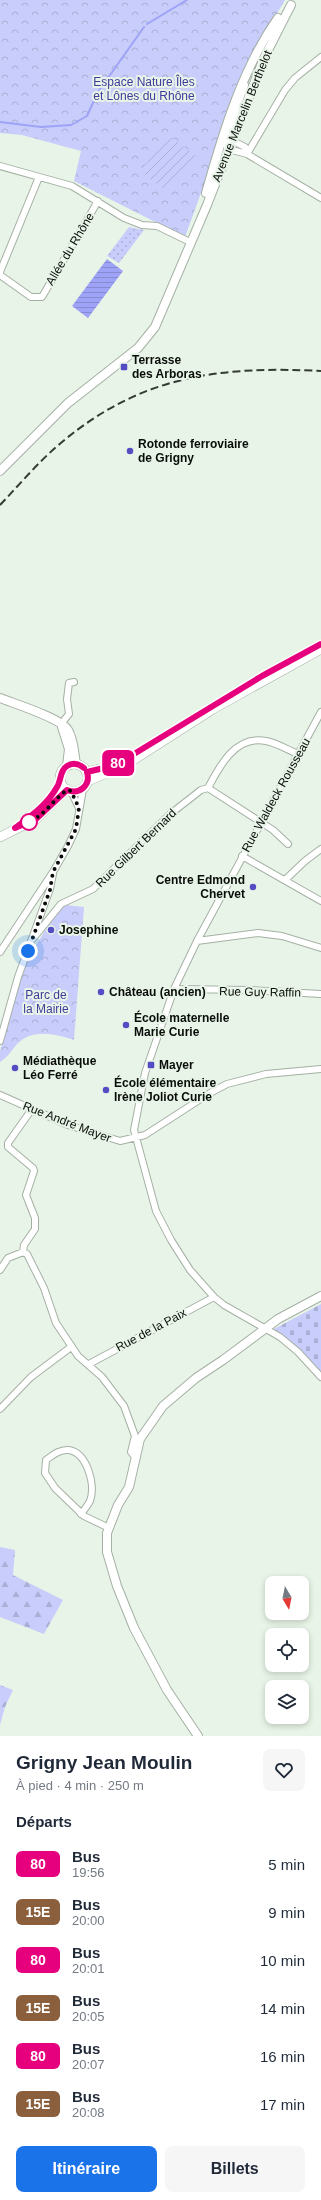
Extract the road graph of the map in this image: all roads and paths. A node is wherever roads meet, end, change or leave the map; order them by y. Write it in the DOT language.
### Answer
graph roads {
  1 [pos="293,3"];
  2 [pos="321,57"];
  3 [pos="236,115"];
  4 [pos="226,144"];
  5 [pos="247,154"];
  6 [pos="0,166"];
  7 [pos="39,177"];
  8 [pos="321,198"];
  9 [pos="98,201"];
  10 [pos="190,242"];
  11 [pos="0,272"];
  12 [pos="0,275"];
  13 [pos="1,469"];
  14 [pos="321,644"];
  15 [pos="321,649"];
  16 [pos="74,682"];
  17 [pos="0,698"];
  18 [pos="321,712"];
  19 [pos="61,724"];
  20 [pos="298,754"];
  21 [pos="72,765"];
  22 [pos="61,780"];
  23 [pos="86,781"];
  24 [pos="208,788"];
  25 [pos="69,790"];
  26 [pos="79,808"];
  27 [pos="262,822"];
  28 [pos="15,828"];
  29 [pos="0,837"];
  30 [pos="288,844"];
  31 [pos="321,849"];
  32 [pos="242,856"];
  33 [pos="53,872"];
  34 [pos="285,880"];
  35 [pos="321,901"];
  36 [pos="31,941"];
  37 [pos="197,941"];
  38 [pos="321,948"];
  39 [pos="0,952"];
  40 [pos="174,989"];
  41 [pos="321,994"];
  42 [pos="0,1041"];
  43 [pos="321,1069"];
  44 [pos="0,1095"];
  45 [pos="32,1109"];
  46 [pos="135,1138"];
  47 [pos="23,1252"];
  48 [pos="0,1270"];
  49 [pos="321,1296"];
  50 [pos="214,1297"];
  51 [pos="265,1329"];
  52 [pos="71,1347"];
  53 [pos="89,1364"];
  54 [pos="321,1378"];
  55 [pos="0,1409"];
  56 [pos="136,1458"];
  57 [pos="81,1514"];
  58 [pos="109,1528"];
  59 [pos="198,1736"];
  1 -- 3 [label="street, Avenue Marcelin Berthelot"];
  1 -- 3 [label="street, Avenue Marcelin Berthelot"];
  2 -- 5 [label="street"];
  3 -- 4 [label="street, Avenue Marcelin Berthelot"];
  4 -- 5 [label="street"];
  4 -- 5 [label="street"];
  4 -- 10 [label="street, Avenue Marcelin Berthelot"];
  5 -- 8 [label="street"];
  6 -- 7 [label="street, Allée du Rhône"];
  7 -- 9 [label="street, Allée du Rhône"];
  7 -- 11 [label="street"];
  9 -- 10 [label="street, Allée du Rhône"];
  9 -- 12 [label="street, Allée du Rhône"];
  10 -- 13 [label="street, Avenue Marcelin Berthelot"];
  14 -- 23 [label="main road"];
  15 -- 23 [label="main road"];
  16 -- 19 [label="street"];
  17 -- 19 [label="street"];
  18 -- 20 [label="street, Rue Waldeck Rousseau"];
  19 -- 21 [label="street"];
  20 -- 24 [label="street"];
  20 -- 27 [label="street, Rue Waldeck Rousseau"];
  21 -- 22 [label="main road"];
  21 -- 23 [label="main road"];
  22 -- 25 [label="main road"];
  22 -- 28 [label="main road"];
  23 -- 25 [label="main road"];
  23 -- 26 [label="street"];
  24 -- 27 [label="street"];
  24 -- 36 [label="street, Rue Gilbert Bernard"];
  25 -- 26 [label="street"];
  25 -- 28 [label="main road"];
  26 -- 33 [label="street"];
  27 -- 30 [label="street"];
  27 -- 32 [label="street, Rue Waldeck Rousseau"];
  28 -- 29 [label="main road"];
  31 -- 34 [label="street"];
  32 -- 34 [label="street"];
  32 -- 37 [label="street, Rue Waldeck Rousseau"];
  33 -- 36 [label="street"];
  33 -- 39 [label="street"];
  34 -- 35 [label="street"];
  36 -- 42 [label="street"];
  37 -- 38 [label="street"];
  37 -- 40 [label="street, Rue Waldeck Rousseau"];
  40 -- 41 [label="street, Rue Guy Raffin"];
  40 -- 46 [label="street, Rue Waldeck Rousseau"];
  43 -- 46 [label="street, Rue André Mayer"];
  44 -- 45 [label="street, Rue André Mayer"];
  45 -- 46 [label="street, Rue André Mayer"];
  45 -- 47 [label="street"];
  46 -- 50 [label="street, Rue Waldeck Rousseau"];
  47 -- 48 [label="street"];
  47 -- 52 [label="street"];
  49 -- 51 [label="street"];
  50 -- 51 [label="street, Rue Waldeck Rousseau"];
  50 -- 53 [label="street, Rue de la Paix"];
  51 -- 54 [label="street, Rue Waldeck Rousseau"];
  51 -- 56 [label="street"];
  52 -- 53 [label="street"];
  52 -- 55 [label="street"];
  53 -- 56 [label="street"];
  56 -- 58 [label="street"];
  57 -- 57 [label="street"];
  57 -- 58 [label="street"];
  58 -- 59 [label="street"];
}
